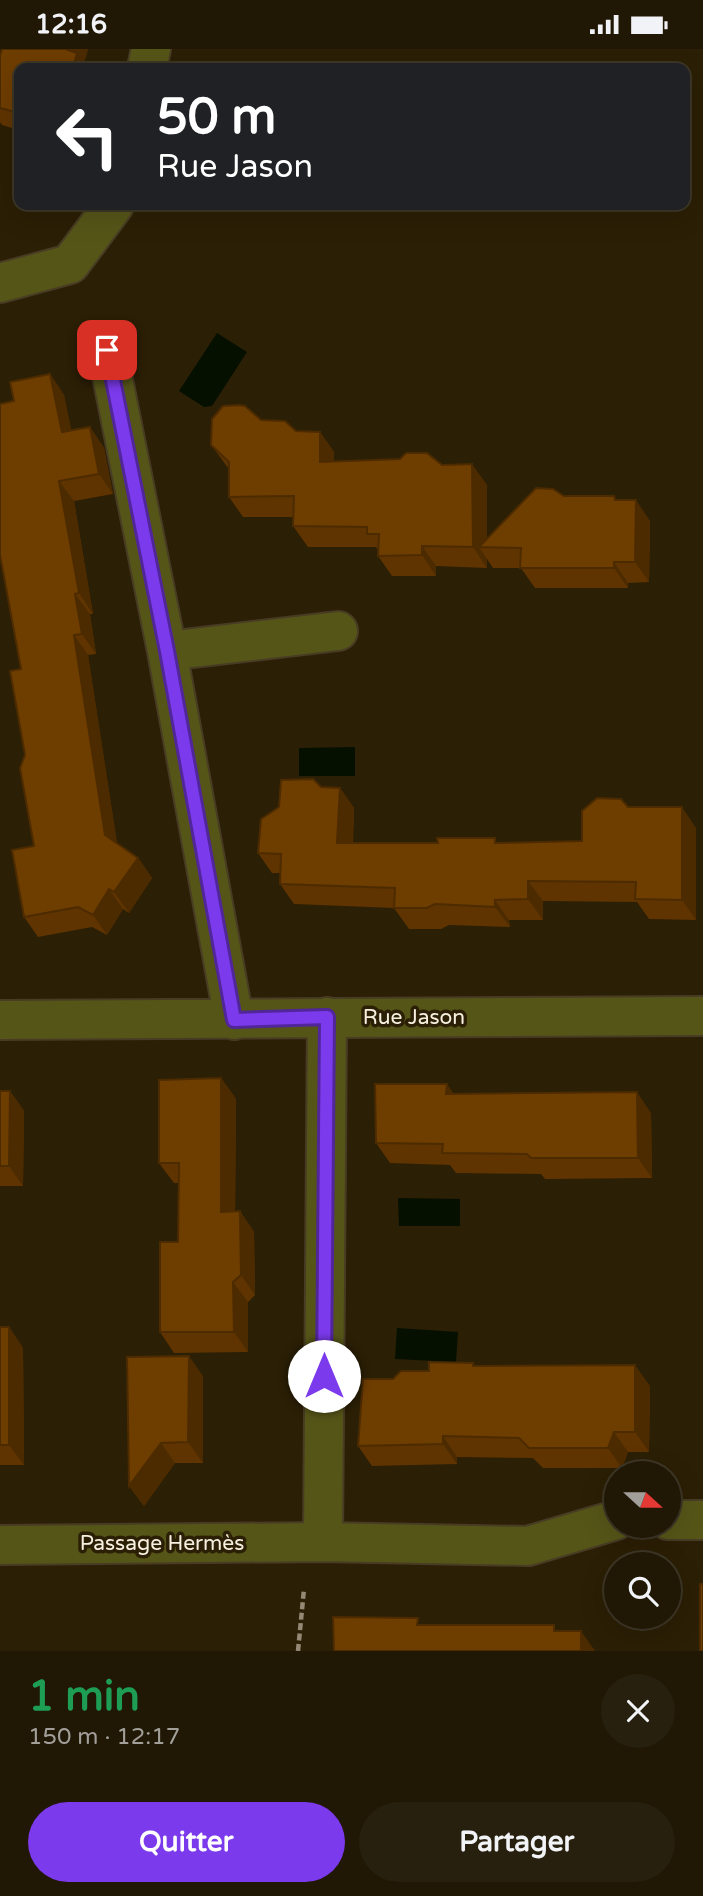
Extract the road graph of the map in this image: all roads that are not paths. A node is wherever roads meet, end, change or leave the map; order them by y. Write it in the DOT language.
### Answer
graph roads {
  1 [pos="110,210"];
  2 [pos="0,283"];
  3 [pos="107,350"];
  4 [pos="338,631"];
  5 [pos="167,651"];
  6 [pos="703,1016"];
  7 [pos="327,1017"];
  8 [pos="0,1020"];
  9 [pos="234,1020"];
  10 [pos="681,1520"];
  11 [pos="703,1520"];
  12 [pos="604,1524"];
  13 [pos="323,1542"];
  14 [pos="0,1545"];
  1 -- 2 [label="street"];
  3 -- 5 [label="street"];
  4 -- 5 [label="street"];
  5 -- 9 [label="street"];
  6 -- 7 [label="street, Rue Jason"];
  7 -- 9 [label="street, Rue Jason"];
  7 -- 13 [label="street"];
  8 -- 9 [label="street, Rue Jason"];
  10 -- 11 [label="street"];
  12 -- 13 [label="street, Passage Hermès"];
  13 -- 14 [label="street, Passage Hermès"];
}
